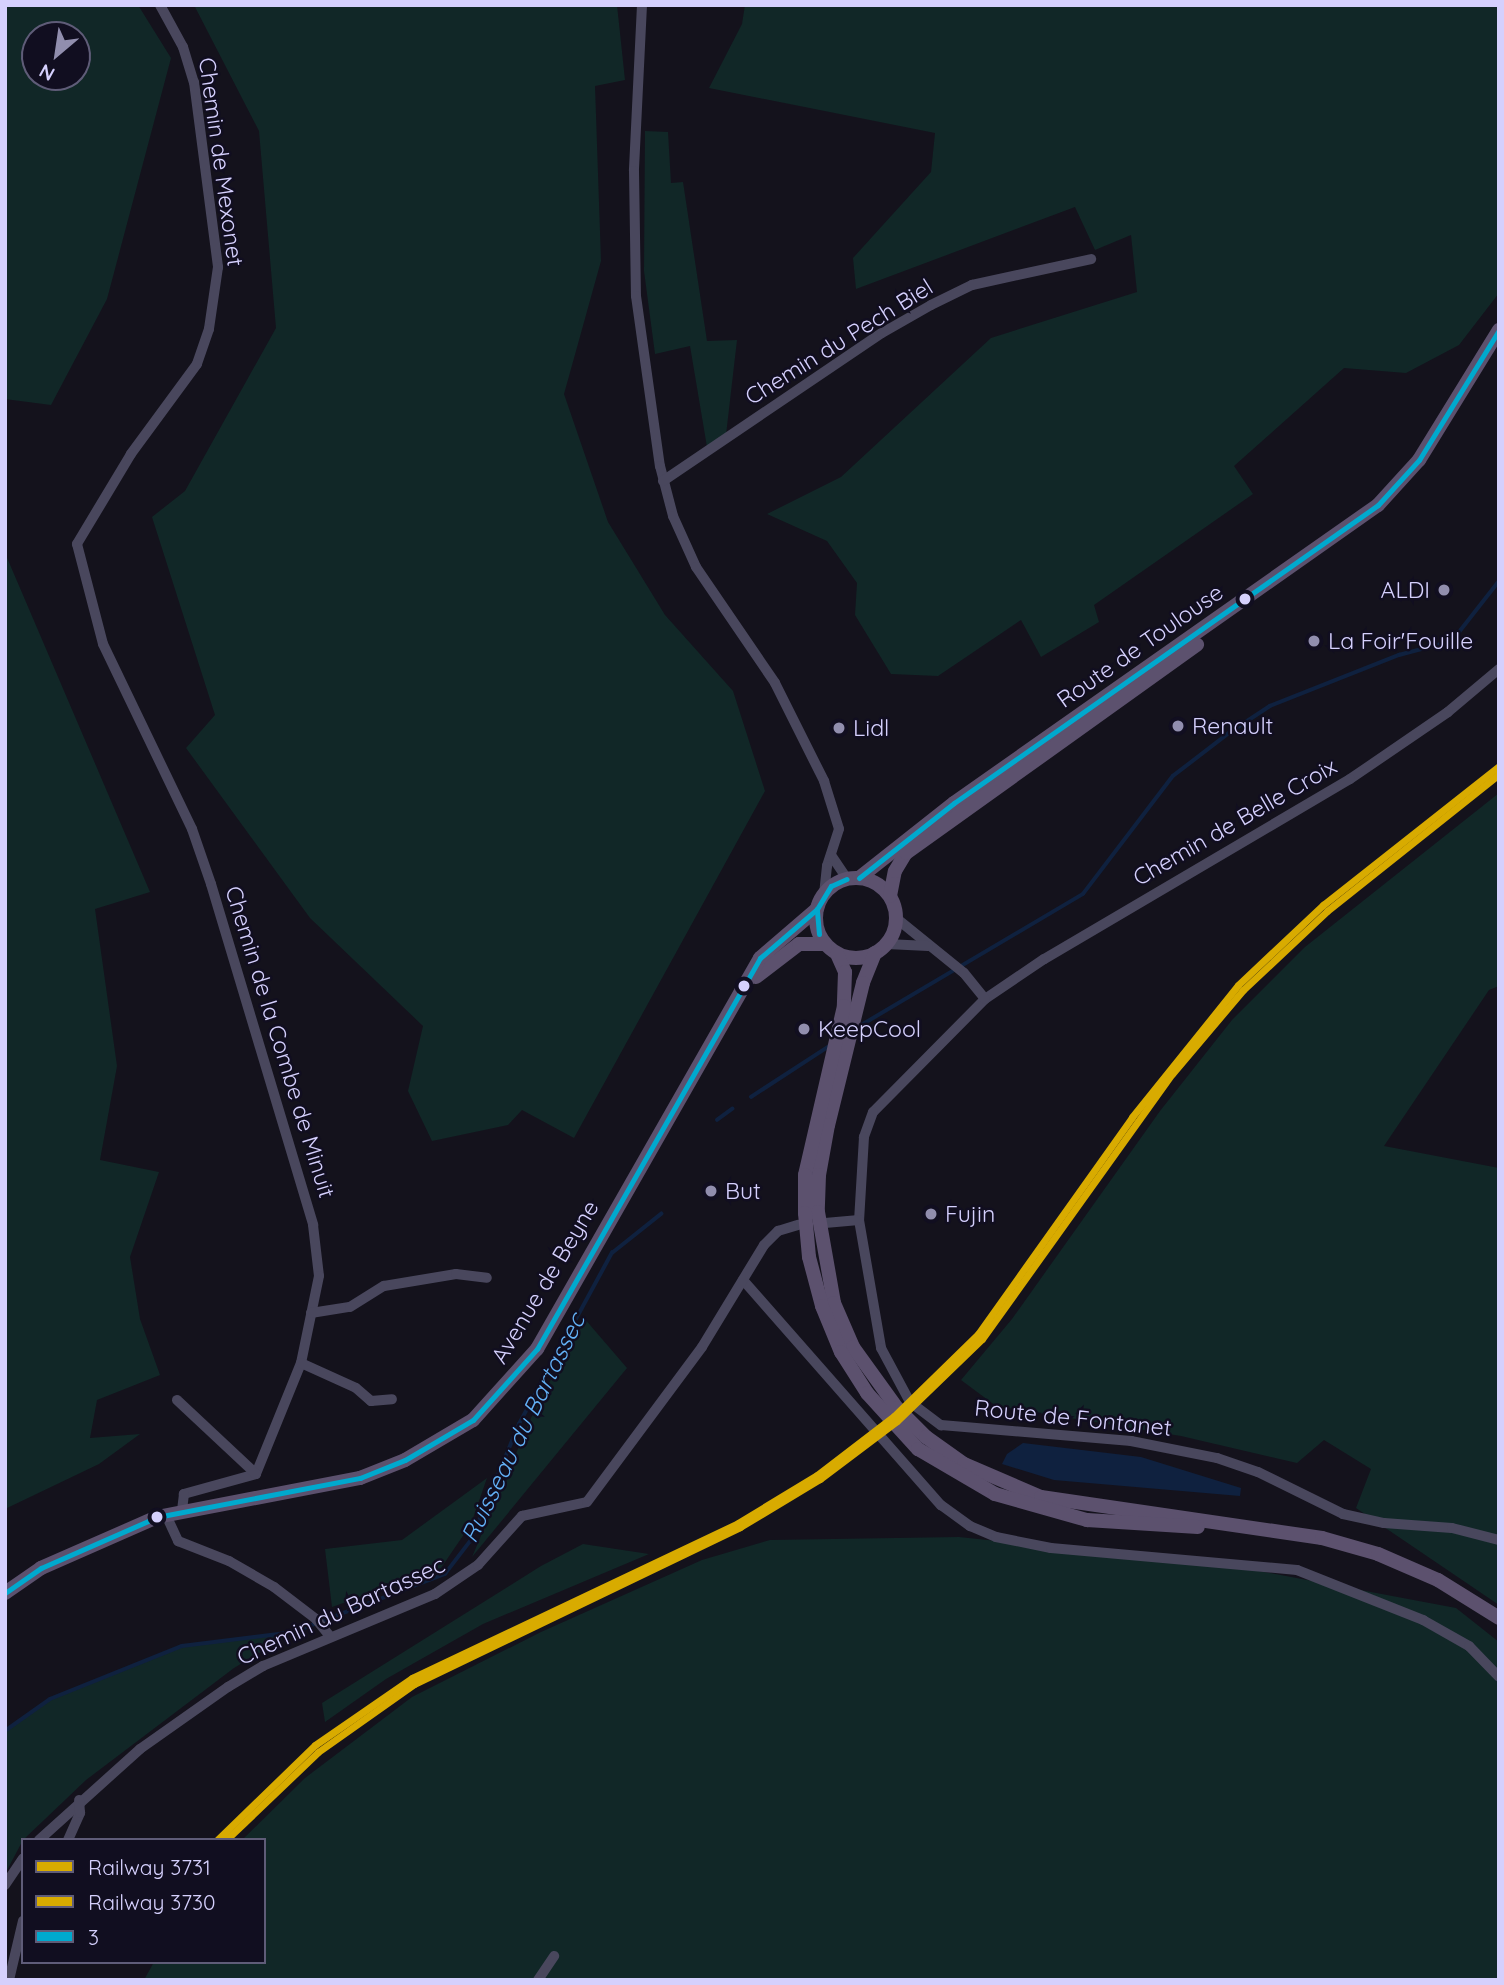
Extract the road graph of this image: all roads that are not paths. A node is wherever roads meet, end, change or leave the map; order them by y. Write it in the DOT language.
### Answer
graph roads {
  1 [pos="160,5"];
  2 [pos="642,5"];
  3 [pos="1091,259"];
  4 [pos="1499,330"];
  5 [pos="1499,348"];
  6 [pos="663,481"];
  7 [pos="77,544"];
  8 [pos="1499,669"];
  9 [pos="831,855"];
  10 [pos="853,878"];
  11 [pos="824,893"];
  12 [pos="890,896"];
  13 [pos="817,909"];
  14 [pos="897,918"];
  15 [pos="928,946"];
  16 [pos="831,949"];
  17 [pos="881,949"];
  18 [pos="745,987"];
  19 [pos="985,999"];
  20 [pos="851,1007"];
  21 [pos="859,1220"];
  22 [pos="825,1223"];
  23 [pos="797,1225"];
  24 [pos="487,1278"];
  25 [pos="743,1280"];
  26 [pos="311,1314"];
  27 [pos="301,1363"];
  28 [pos="177,1399"];
  29 [pos="392,1399"];
  30 [pos="256,1474"];
  31 [pos="182,1511"];
  32 [pos="166,1515"];
  33 [pos="1499,1540"];
  34 [pos="5,1593"];
  35 [pos="1499,1618"];
  36 [pos="327,1633"];
  37 [pos="1499,1677"];
  38 [pos="79,1800"];
  39 [pos="41,1838"];
  40 [pos="69,1838"];
  41 [pos="21,1861"];
  42 [pos="5,1885"];
  43 [pos="21,1927"];
  44 [pos="554,1956"];
  45 [pos="9,1980"];
  46 [pos="538,1980"];
  1 -- 7 [label="street, Chemin de Mexonet"];
  2 -- 6 [label="street"];
  3 -- 6 [label="street, Chemin du Pech Biel"];
  4 -- 10 [label="main road, Route de Toulouse"];
  5 -- 12 [label="main road, Route de Toulouse"];
  6 -- 9 [label="street"];
  7 -- 26 [label="street, Chemin de la Combe de Minuit"];
  8 -- 19 [label="street, Chemin de Belle Croix"];
  9 -- 10 [label="street"];
  9 -- 11 [label="street"];
  10 -- 11 [label="main road"];
  10 -- 12 [label="main road"];
  11 -- 13 [label="main road"];
  12 -- 14 [label="main road"];
  13 -- 16 [label="main road"];
  13 -- 18 [label="main road, Avenue de Beyne"];
  14 -- 15 [label="street"];
  14 -- 17 [label="main road"];
  15 -- 17 [label="street"];
  15 -- 19 [label="street"];
  16 -- 17 [label="main road"];
  16 -- 18 [label="main road, Avenue de Beyne"];
  16 -- 20 [label="main road"];
  17 -- 20 [label="main road"];
  18 -- 31 [label="main road, Avenue de Beyne"];
  19 -- 21 [label="street, Chemin de Belle Croix"];
  20 -- 35 [label="main road"];
  21 -- 22 [label="street"];
  21 -- 33 [label="street, Route de Fontanet"];
  23 -- 25 [label="street, Chemin du Bartassec"];
  24 -- 26 [label="street"];
  25 -- 36 [label="street, Chemin du Bartassec"];
  25 -- 37 [label="street"];
  26 -- 27 [label="street, Chemin de la Combe de Minuit"];
  27 -- 29 [label="street"];
  27 -- 30 [label="street, Chemin de la Combe de Minuit"];
  28 -- 30 [label="street"];
  30 -- 31 [label="street"];
  31 -- 32 [label="main road, Avenue de Beyne"];
  32 -- 34 [label="main road, Avenue de Beyne"];
  32 -- 36 [label="street"];
  36 -- 38 [label="street, Chemin du Bartassec"];
  38 -- 39 [label="street, Chemin du Bartassec"];
  38 -- 40 [label="street"];
  41 -- 42 [label="street"];
  43 -- 45 [label="street"];
  44 -- 46 [label="street"];
}
